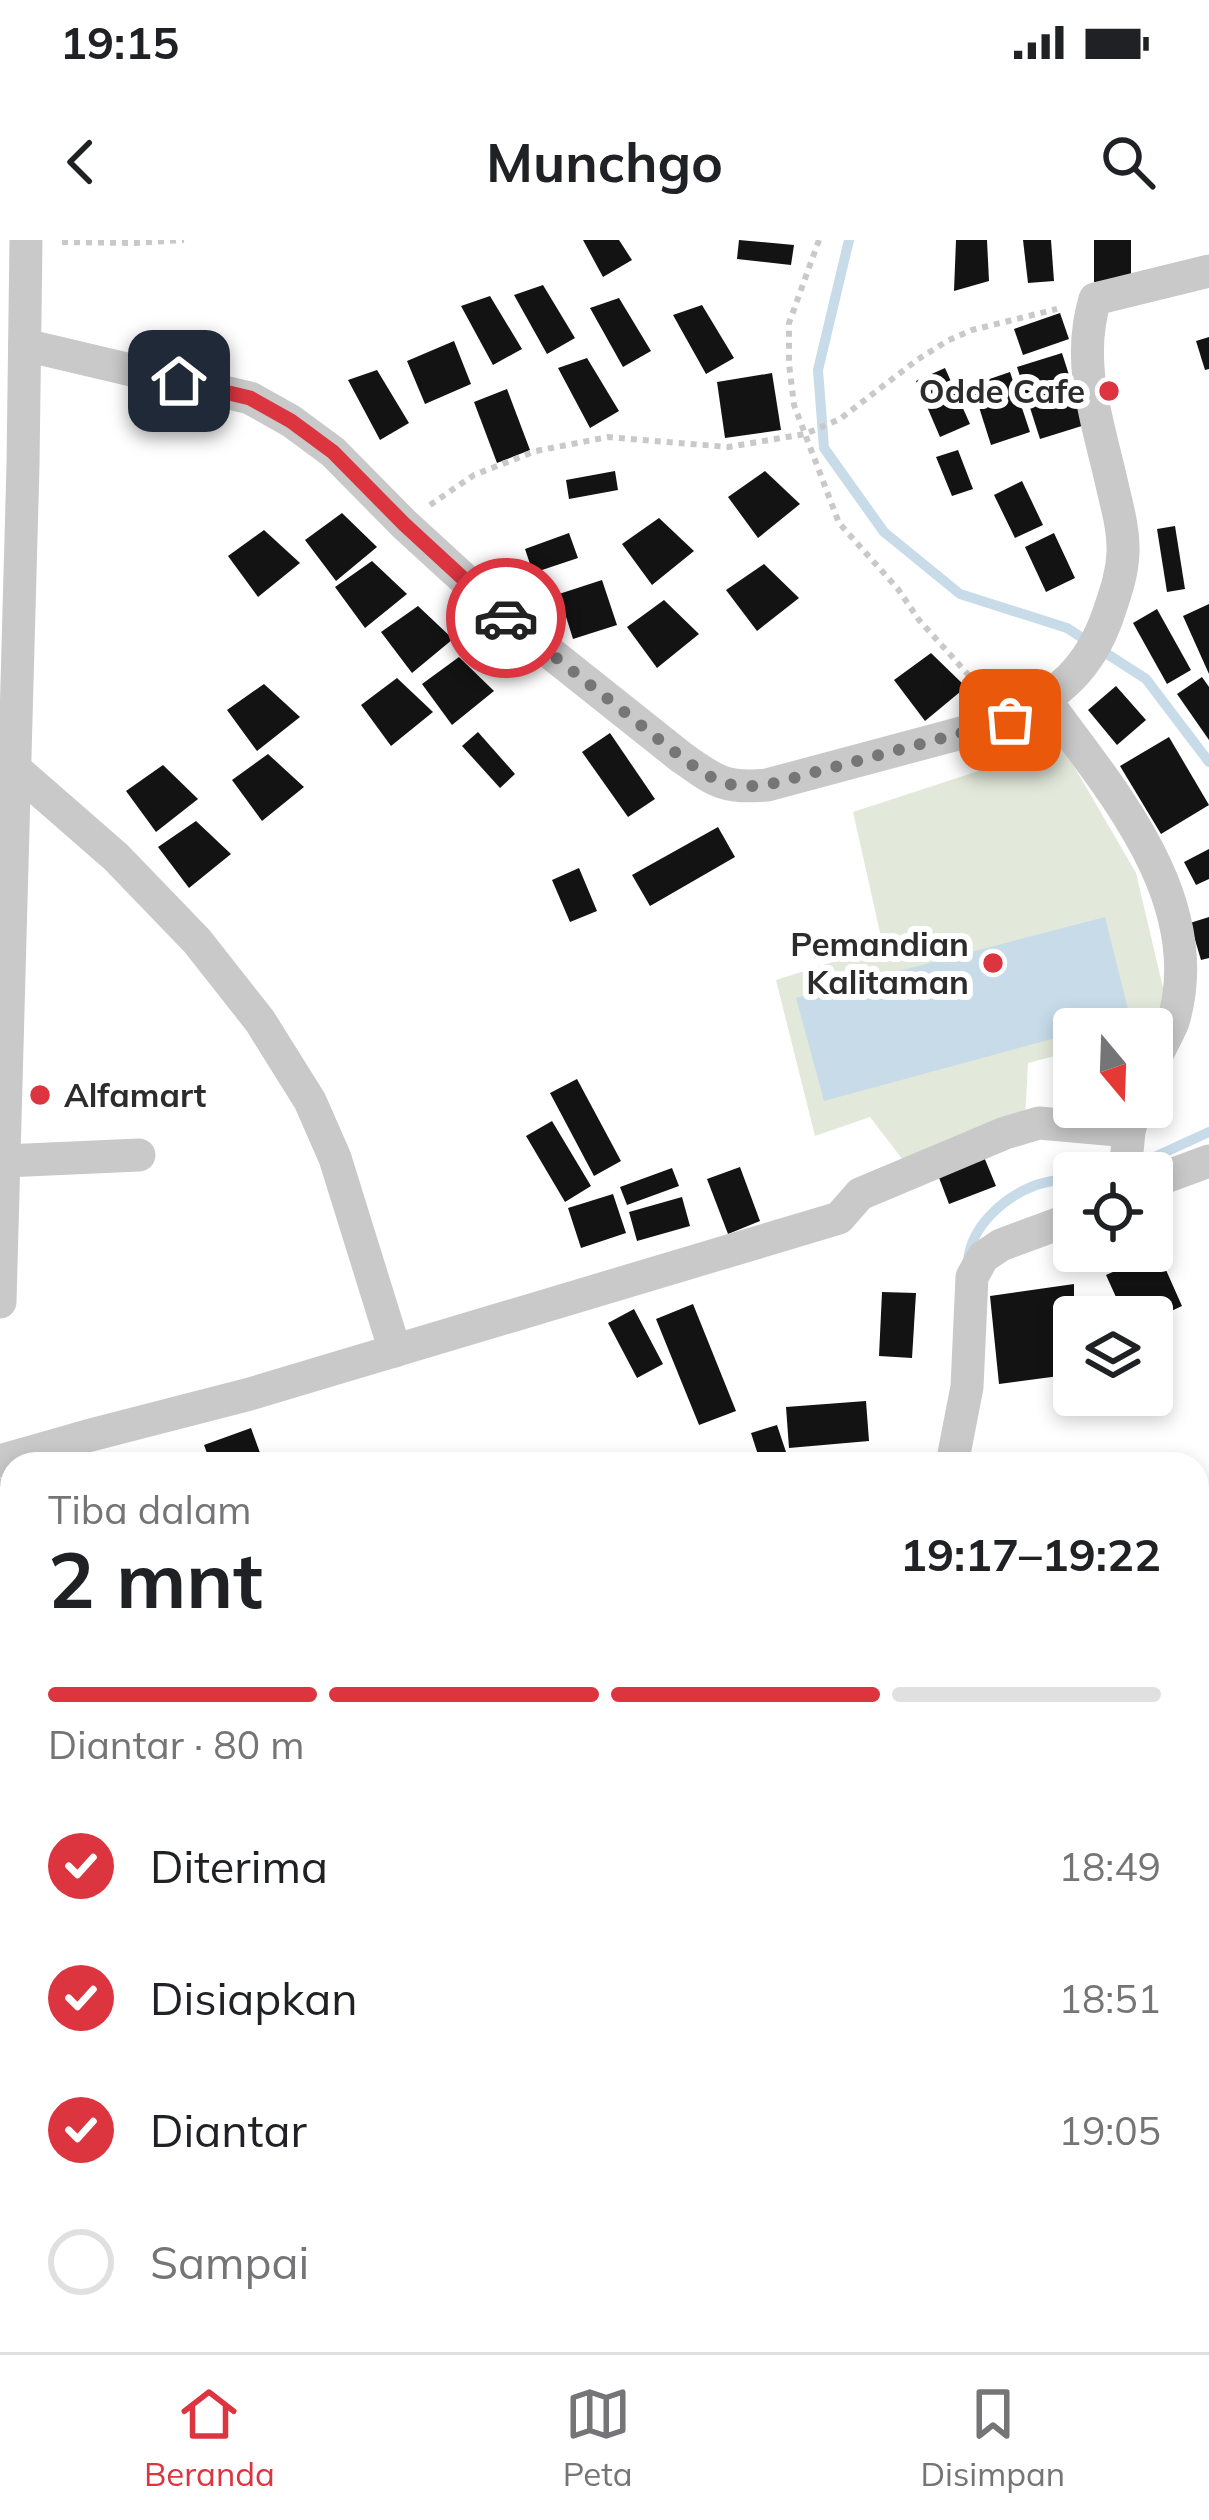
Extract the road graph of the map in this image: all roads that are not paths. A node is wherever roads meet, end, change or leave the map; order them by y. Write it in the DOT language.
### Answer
graph roads {
  1 [pos="26,240"];
  2 [pos="1209,271"];
  3 [pos="26,345"];
  4 [pos="12,463"];
  5 [pos="1058,690"];
  6 [pos="8,703"];
  7 [pos="14,767"];
  8 [pos="1173,1022"];
  9 [pos="1129,1142"];
  10 [pos="4,1153"];
  11 [pos="139,1155"];
  12 [pos="1209,1161"];
  13 [pos="1173,1174"];
  14 [pos="1053,1226"];
  15 [pos="0,1302"];
  16 [pos="395,1351"];
  17 [pos="31,1452"];
  18 [pos="954,1452"];
  1 -- 3 [label="street"];
  2 -- 5 [label="street"];
  3 -- 4 [label="street"];
  3 -- 5 [label="street"];
  4 -- 6 [label="street"];
  5 -- 8 [label="street"];
  6 -- 7 [label="street"];
  7 -- 10 [label="street"];
  7 -- 16 [label="street"];
  9 -- 16 [label="street"];
  10 -- 11 [label="street"];
  10 -- 15 [label="street"];
  12 -- 13 [label="street"];
  14 -- 18 [label="street"];
  16 -- 17 [label="street"];
}
